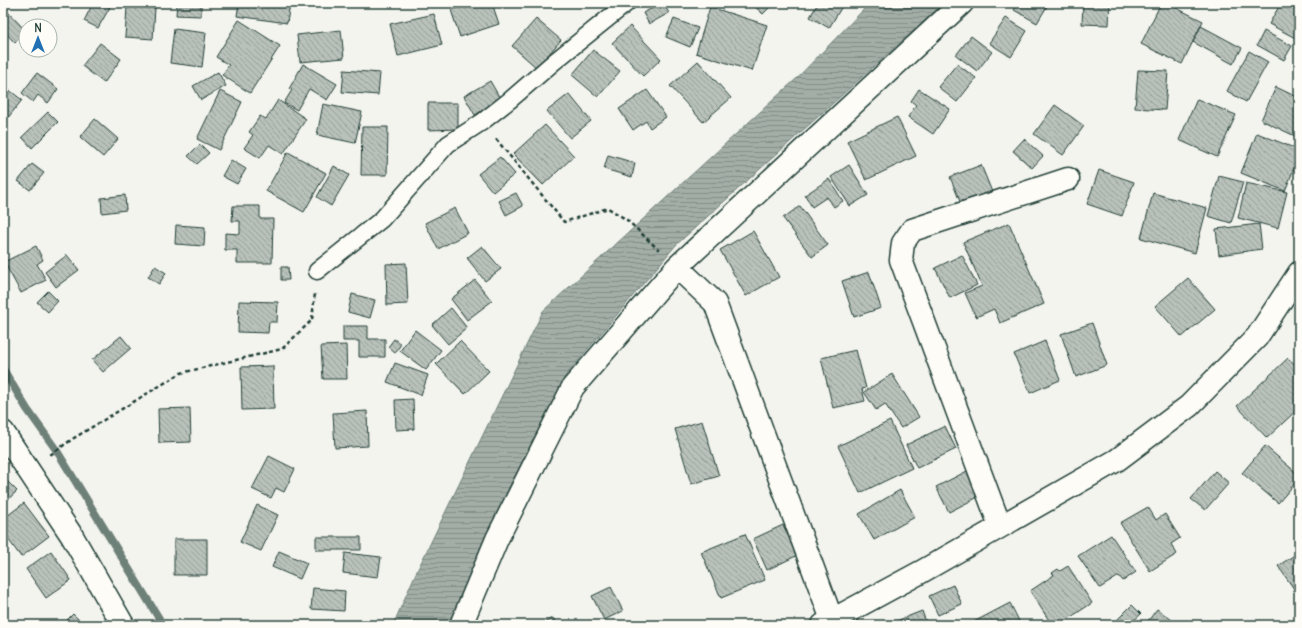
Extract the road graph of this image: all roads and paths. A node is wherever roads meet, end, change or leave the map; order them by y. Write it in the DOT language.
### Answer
graph roads {
  1 [pos="627,3"];
  2 [pos="962,3"];
  3 [pos="482,122"];
  4 [pos="1068,179"];
  5 [pos="677,267"];
  6 [pos="318,271"];
  7 [pos="1299,273"];
  8 [pos="3,432"];
  9 [pos="57,451"];
  10 [pos="1000,526"];
  11 [pos="828,623"];
  12 [pos="123,625"];
  13 [pos="461,625"];
  1 -- 3 [label="lane"];
  2 -- 5 [label="street"];
  3 -- 5 [label="path"];
  3 -- 6 [label="lane"];
  4 -- 10 [label="street"];
  5 -- 11 [label="street"];
  5 -- 13 [label="street"];
  6 -- 9 [label="path"];
  7 -- 10 [label="street"];
  8 -- 12 [label="street"];
  10 -- 11 [label="street"];
}
